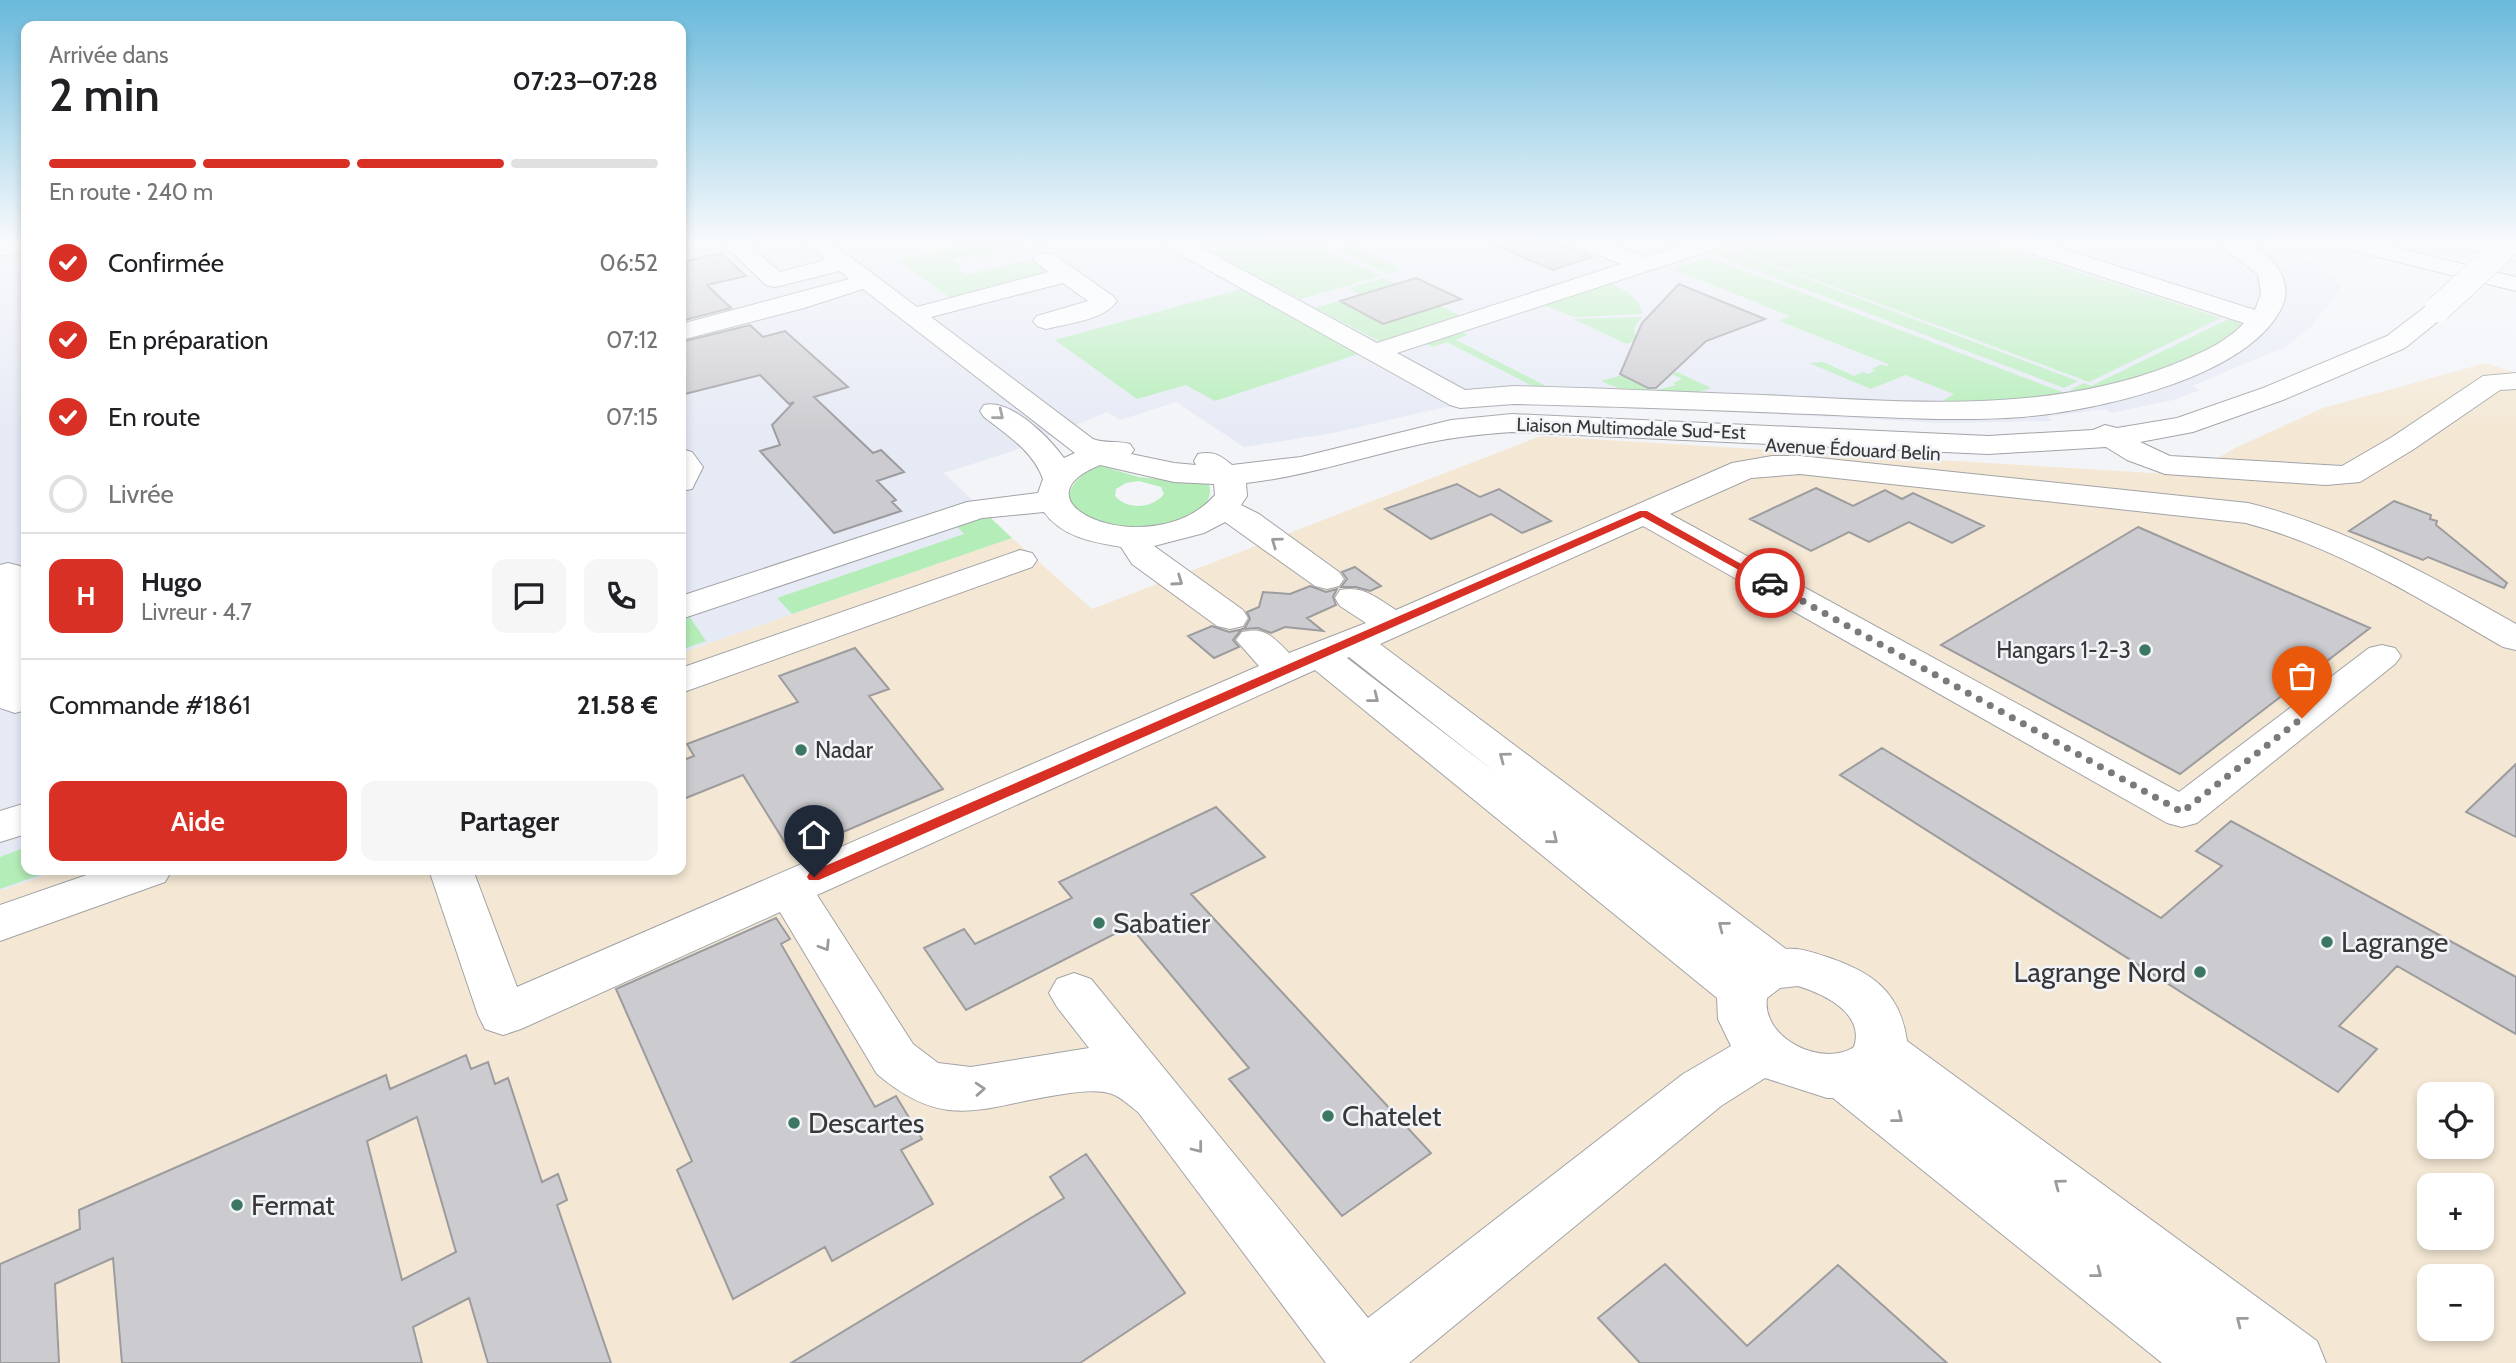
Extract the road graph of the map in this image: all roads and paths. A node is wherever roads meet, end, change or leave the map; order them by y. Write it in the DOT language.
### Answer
graph roads {
  1 [pos="781,307"];
  2 [pos="880,307"];
  3 [pos="902,307"];
  4 [pos="922,307"];
  5 [pos="941,307"];
  6 [pos="1098,307"];
  7 [pos="1293,307"];
  8 [pos="1515,307"];
  9 [pos="2219,307"];
  10 [pos="2271,307"];
  11 [pos="2439,307"];
  12 [pos="2440,307"];
  13 [pos="2441,307"];
  14 [pos="2437,309"];
  15 [pos="928,310"];
  16 [pos="2261,320"];
  17 [pos="1046,321"];
  18 [pos="686,331"];
  19 [pos="1375,352"];
  20 [pos="2516,381"];
  21 [pos="2057,404"];
  22 [pos="2112,438"];
  23 [pos="1142,448"];
  24 [pos="1099,455"];
  25 [pos="1199,456"];
  26 [pos="1056,490"];
  27 [pos="1226,495"];
  28 [pos="1644,513"];
  29 [pos="1132,538"];
  30 [pos="1020,560"];
  31 [pos="11,571"];
  32 [pos="686,606"];
  33 [pos="1392,624"];
  34 [pos="2516,639"];
  35 [pos="1289,645"];
  36 [pos="2382,656"];
  37 [pos="686,679"];
  38 [pos="15,701"];
  39 [pos="21,820"];
  40 [pos="0,827"];
  41 [pos="135,875"];
  42 [pos="452,875"];
  43 [pos="789,888"];
  44 [pos="0,923"];
  45 [pos="1760,980"];
  46 [pos="1074,993"];
  47 [pos="1765,1051"];
  48 [pos="1863,1064"];
  49 [pos="1157,1096"];
  50 [pos="1362,1362"];
  51 [pos="2211,1363"];
  52 [pos="2295,1363"];
  1 -- 18 [label="main road"];
  2 -- 26 [label="main road, one-way"];
  3 -- 24 [label="main road"];
  4 -- 15 [label="main road"];
  5 -- 15 [label="main road"];
  6 -- 17 [label="main road"];
  7 -- 19 [label="main road"];
  8 -- 19 [label="main road"];
  9 -- 16 [label="main road"];
  10 -- 16 [label="main road"];
  11 -- 14 [label="main road"];
  12 -- 14 [label="main road, bridge"];
  13 -- 14 [label="main road"];
  14 -- 22 [label="main road"];
  15 -- 23 [label="main road"];
  16 -- 21 [label="main road"];
  19 -- 21 [label="main road"];
  20 -- 22 [label="main road"];
  21 -- 22 [label="main road"];
  22 -- 25 [label="main road, Avenue Édouard Belin"];
  22 -- 27 [label="main road, Avenue Édouard Belin"];
  23 -- 24 [label="main road"];
  23 -- 25 [label="main road, Avenue Édouard Belin"];
  24 -- 26 [label="main road"];
  24 -- 27 [label="main road"];
  25 -- 27 [label="main road"];
  26 -- 29 [label="main road"];
  26 -- 32 [label="main road"];
  27 -- 29 [label="main road"];
  33 -- 27 [label="main road, one-way"];
  28 -- 33 [label="main road"];
  28 -- 34 [label="main road"];
  28 -- 36 [label="main road"];
  29 -- 35 [label="main road, one-way"];
  30 -- 37 [label="main road"];
  31 -- 38 [label="main road"];
  33 -- 35 [label="main road"];
  35 -- 43 [label="main road"];
  35 -- 45 [label="main road"];
  39 -- 40 [label="main road"];
  41 -- 44 [label="main road"];
  42 -- 43 [label="main road"];
  43 -- 49 [label="main road, one-way"];
  45 -- 47 [label="main road"];
  45 -- 48 [label="main road"];
  46 -- 49 [label="main road"];
  47 -- 48 [label="main road"];
  47 -- 50 [label="main road"];
  48 -- 51 [label="main road, one-way"];
  52 -- 48 [label="main road, one-way"];
  49 -- 50 [label="main road, one-way"];
}
